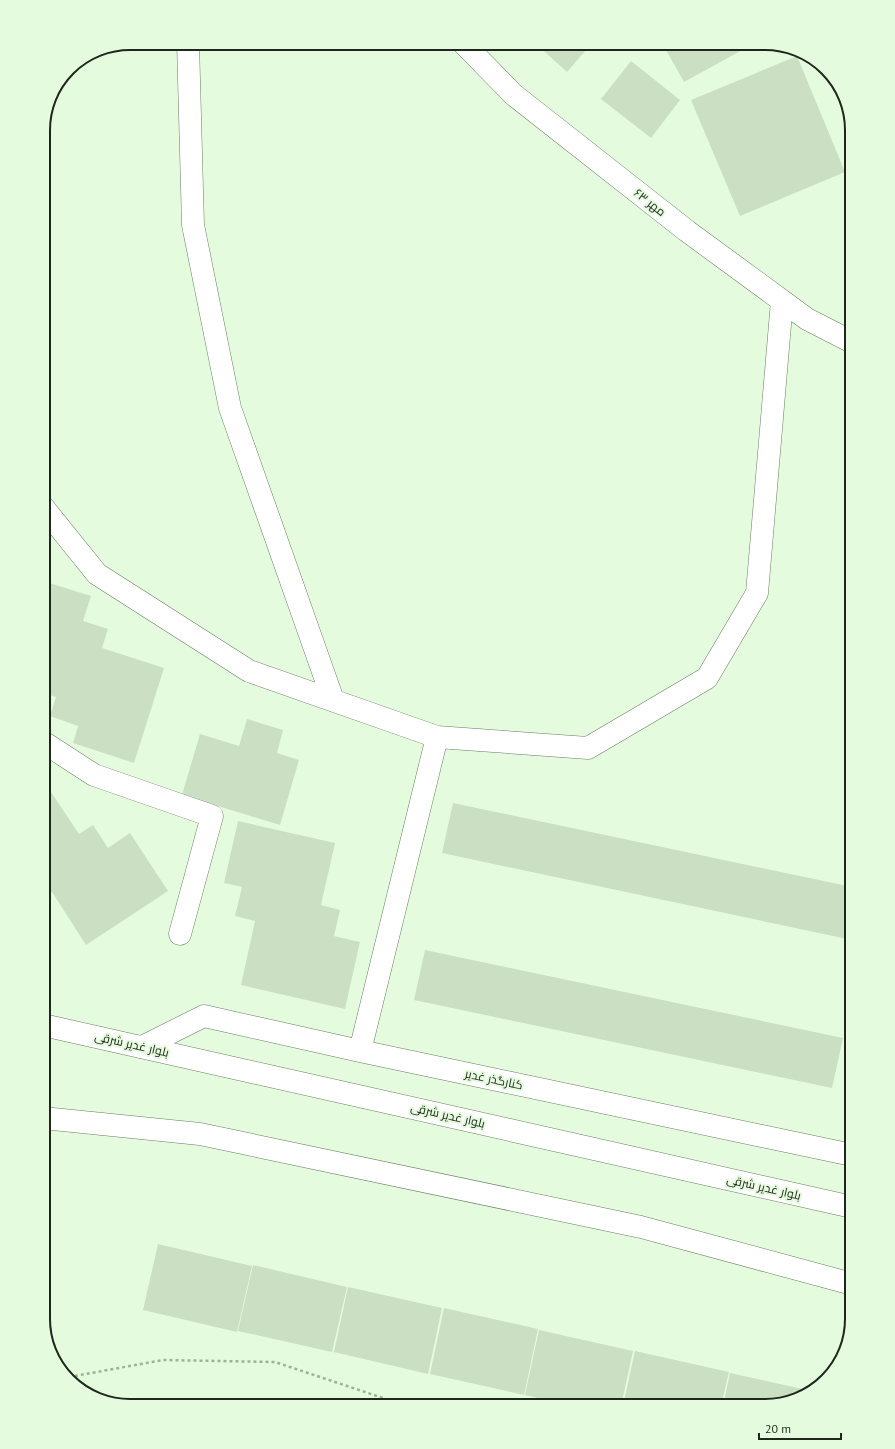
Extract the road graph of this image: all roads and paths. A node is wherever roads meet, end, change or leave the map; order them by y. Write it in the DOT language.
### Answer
graph roads {
  1 [pos="188,50"];
  2 [pos="470,50"];
  3 [pos="782,301"];
  4 [pos="845,339"];
  5 [pos="50,516"];
  6 [pos="333,700"];
  7 [pos="438,737"];
  8 [pos="50,747"];
  9 [pos="180,934"];
  10 [pos="50,1027"];
  11 [pos="142,1047"];
  12 [pos="360,1051"];
  13 [pos="50,1119"];
  14 [pos="845,1155"];
  15 [pos="845,1205"];
  16 [pos="845,1282"];
  17 [pos="74,1376"];
  18 [pos="385,1399"];
  1 -- 6 [label="main road"];
  2 -- 3 [label="main road, مهر ۶۳"];
  3 -- 4 [label="main road, مهر ۶۳"];
  3 -- 7 [label="main road"];
  5 -- 6 [label="main road"];
  6 -- 7 [label="main road"];
  7 -- 12 [label="main road"];
  8 -- 9 [label="main road"];
  10 -- 11 [label="main road, بلوار غدیر شرقی"];
  11 -- 12 [label="main road, کنارگذر غدیر"];
  11 -- 15 [label="main road, بلوار غدیر شرقی"];
  12 -- 14 [label="main road, کنارگذر غدیر"];
  13 -- 16 [label="main road"];
  17 -- 18 [label="path"];
}
